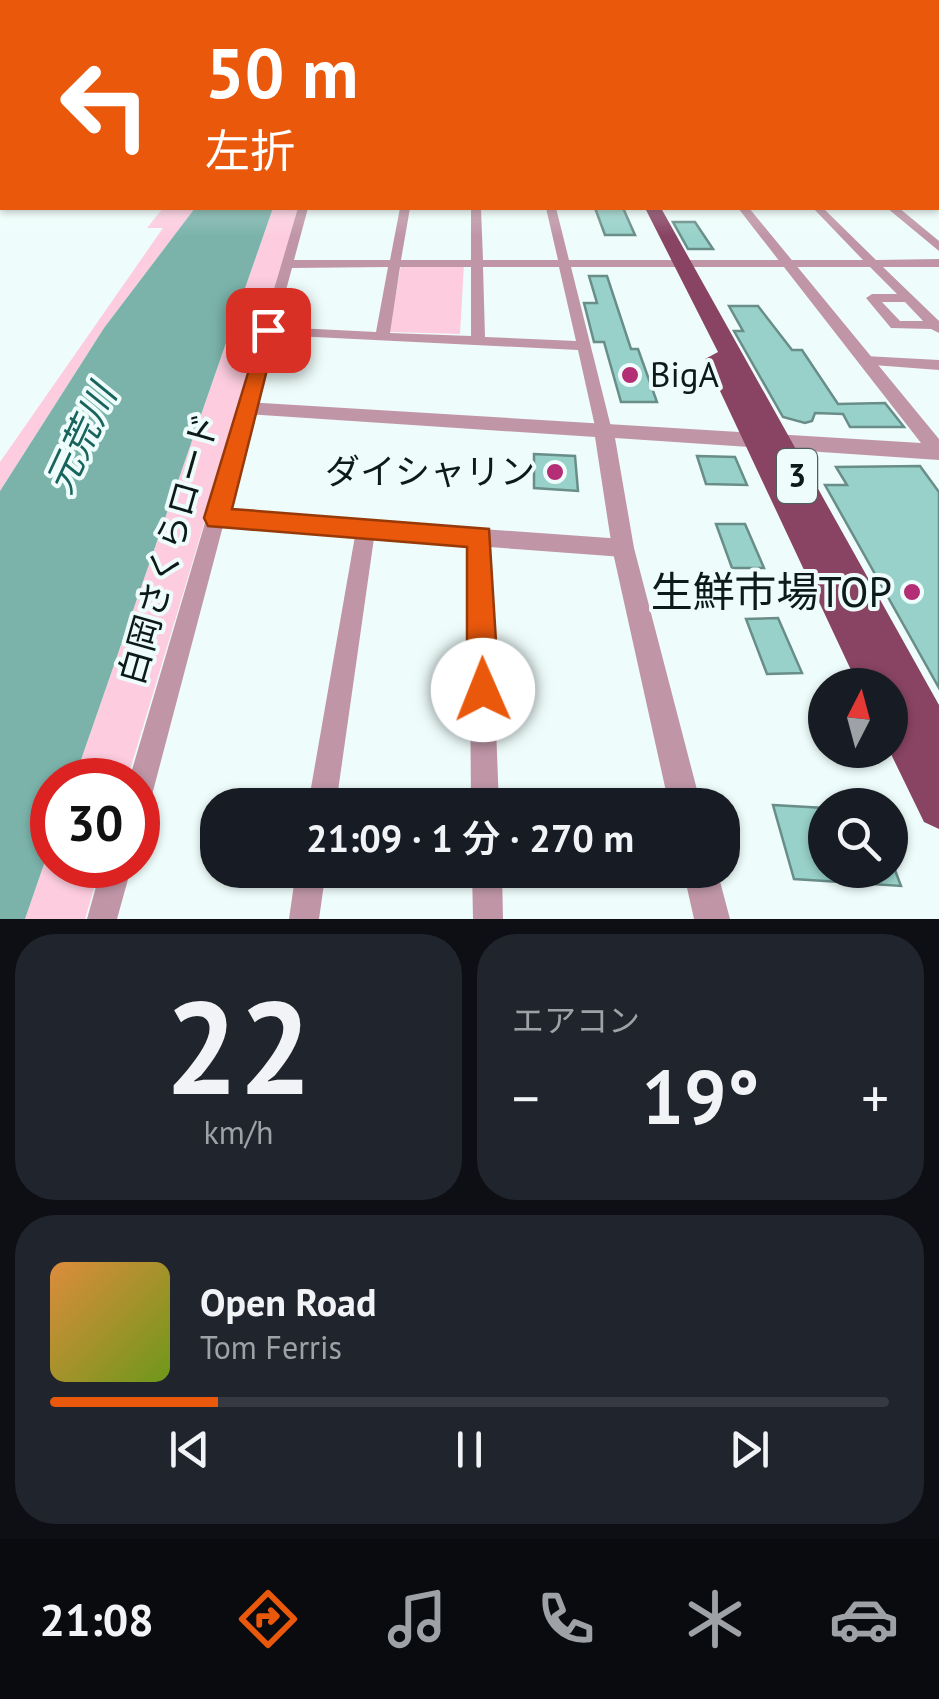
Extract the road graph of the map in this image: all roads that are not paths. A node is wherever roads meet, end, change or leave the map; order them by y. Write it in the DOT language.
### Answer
graph roads {
  1 [pos="302,210"];
  2 [pos="405,210"];
  3 [pos="476,210"];
  4 [pos="552,210"];
  5 [pos="643,210"];
  6 [pos="654,210"];
  7 [pos="746,210"];
  8 [pos="820,210"];
  9 [pos="894,210"];
  10 [pos="939,247"];
  11 [pos="787,263"];
  12 [pos="874,263"];
  13 [pos="939,263"];
  14 [pos="287,264"];
  15 [pos="395,264"];
  16 [pos="477,264"];
  17 [pos="564,264"];
  18 [pos="677,264"];
  19 [pos="908,298"];
  20 [pos="937,327"];
  21 [pos="268,330"];
  22 [pos="382,336"];
  23 [pos="478,341"];
  24 [pos="586,346"];
  25 [pos="865,361"];
  26 [pos="939,365"];
  27 [pos="247,408"];
  28 [pos="604,430"];
  29 [pos="767,441"];
  30 [pos="939,452"];
  31 [pos="217,518"];
  32 [pos="366,529"];
  33 [pos="480,537"];
  34 [pos="623,548"];
  35 [pos="870,668"];
  36 [pos="908,745"];
  37 [pos="939,745"];
  38 [pos="149,758"];
  39 [pos="325,788"];
  40 [pos="485,788"];
  41 [pos="681,788"];
  42 [pos="939,807"];
  43 [pos="111,888"];
  44 [pos="309,888"];
  45 [pos="487,888"];
  46 [pos="704,888"];
  47 [pos="102,919"];
  48 [pos="304,919"];
  49 [pos="488,919"];
  50 [pos="712,919"];
  1 -- 14 [label="street, 白岡さくらロード"];
  2 -- 15 [label="street"];
  3 -- 16 [label="street"];
  4 -- 17 [label="street"];
  5 -- 18 [label="main road, 3"];
  6 -- 18 [label="main road, 3"];
  7 -- 11 [label="street"];
  8 -- 12 [label="street"];
  9 -- 10 [label="street"];
  11 -- 12 [label="street"];
  11 -- 18 [label="street"];
  11 -- 25 [label="street"];
  12 -- 13 [label="street"];
  12 -- 19 [label="street"];
  14 -- 15 [label="street"];
  14 -- 21 [label="street, 白岡さくらロード"];
  15 -- 16 [label="street"];
  15 -- 22 [label="street"];
  16 -- 17 [label="street"];
  16 -- 23 [label="street"];
  17 -- 18 [label="street"];
  17 -- 24 [label="street"];
  18 -- 29 [label="main road, 3"];
  19 -- 20 [label="street"];
  19 -- 20 [label="street"];
  21 -- 22 [label="street"];
  21 -- 27 [label="street, 白岡さくらロード"];
  22 -- 23 [label="street"];
  23 -- 24 [label="street"];
  24 -- 28 [label="street"];
  25 -- 26 [label="street"];
  25 -- 30 [label="street"];
  27 -- 28 [label="street"];
  27 -- 31 [label="street, 白岡さくらロード"];
  28 -- 29 [label="street"];
  28 -- 34 [label="street"];
  29 -- 30 [label="street"];
  29 -- 35 [label="main road, 3"];
  29 -- 37 [label="main road, 3"];
  31 -- 32 [label="street"];
  31 -- 38 [label="street, 白岡さくらロード"];
  32 -- 33 [label="street"];
  32 -- 39 [label="street"];
  33 -- 34 [label="street"];
  33 -- 40 [label="street"];
  34 -- 41 [label="street"];
  36 -- 42 [label="main road"];
  43 -- 47 [label="street"];
  44 -- 48 [label="street"];
  45 -- 49 [label="street"];
  46 -- 50 [label="street"];
}
